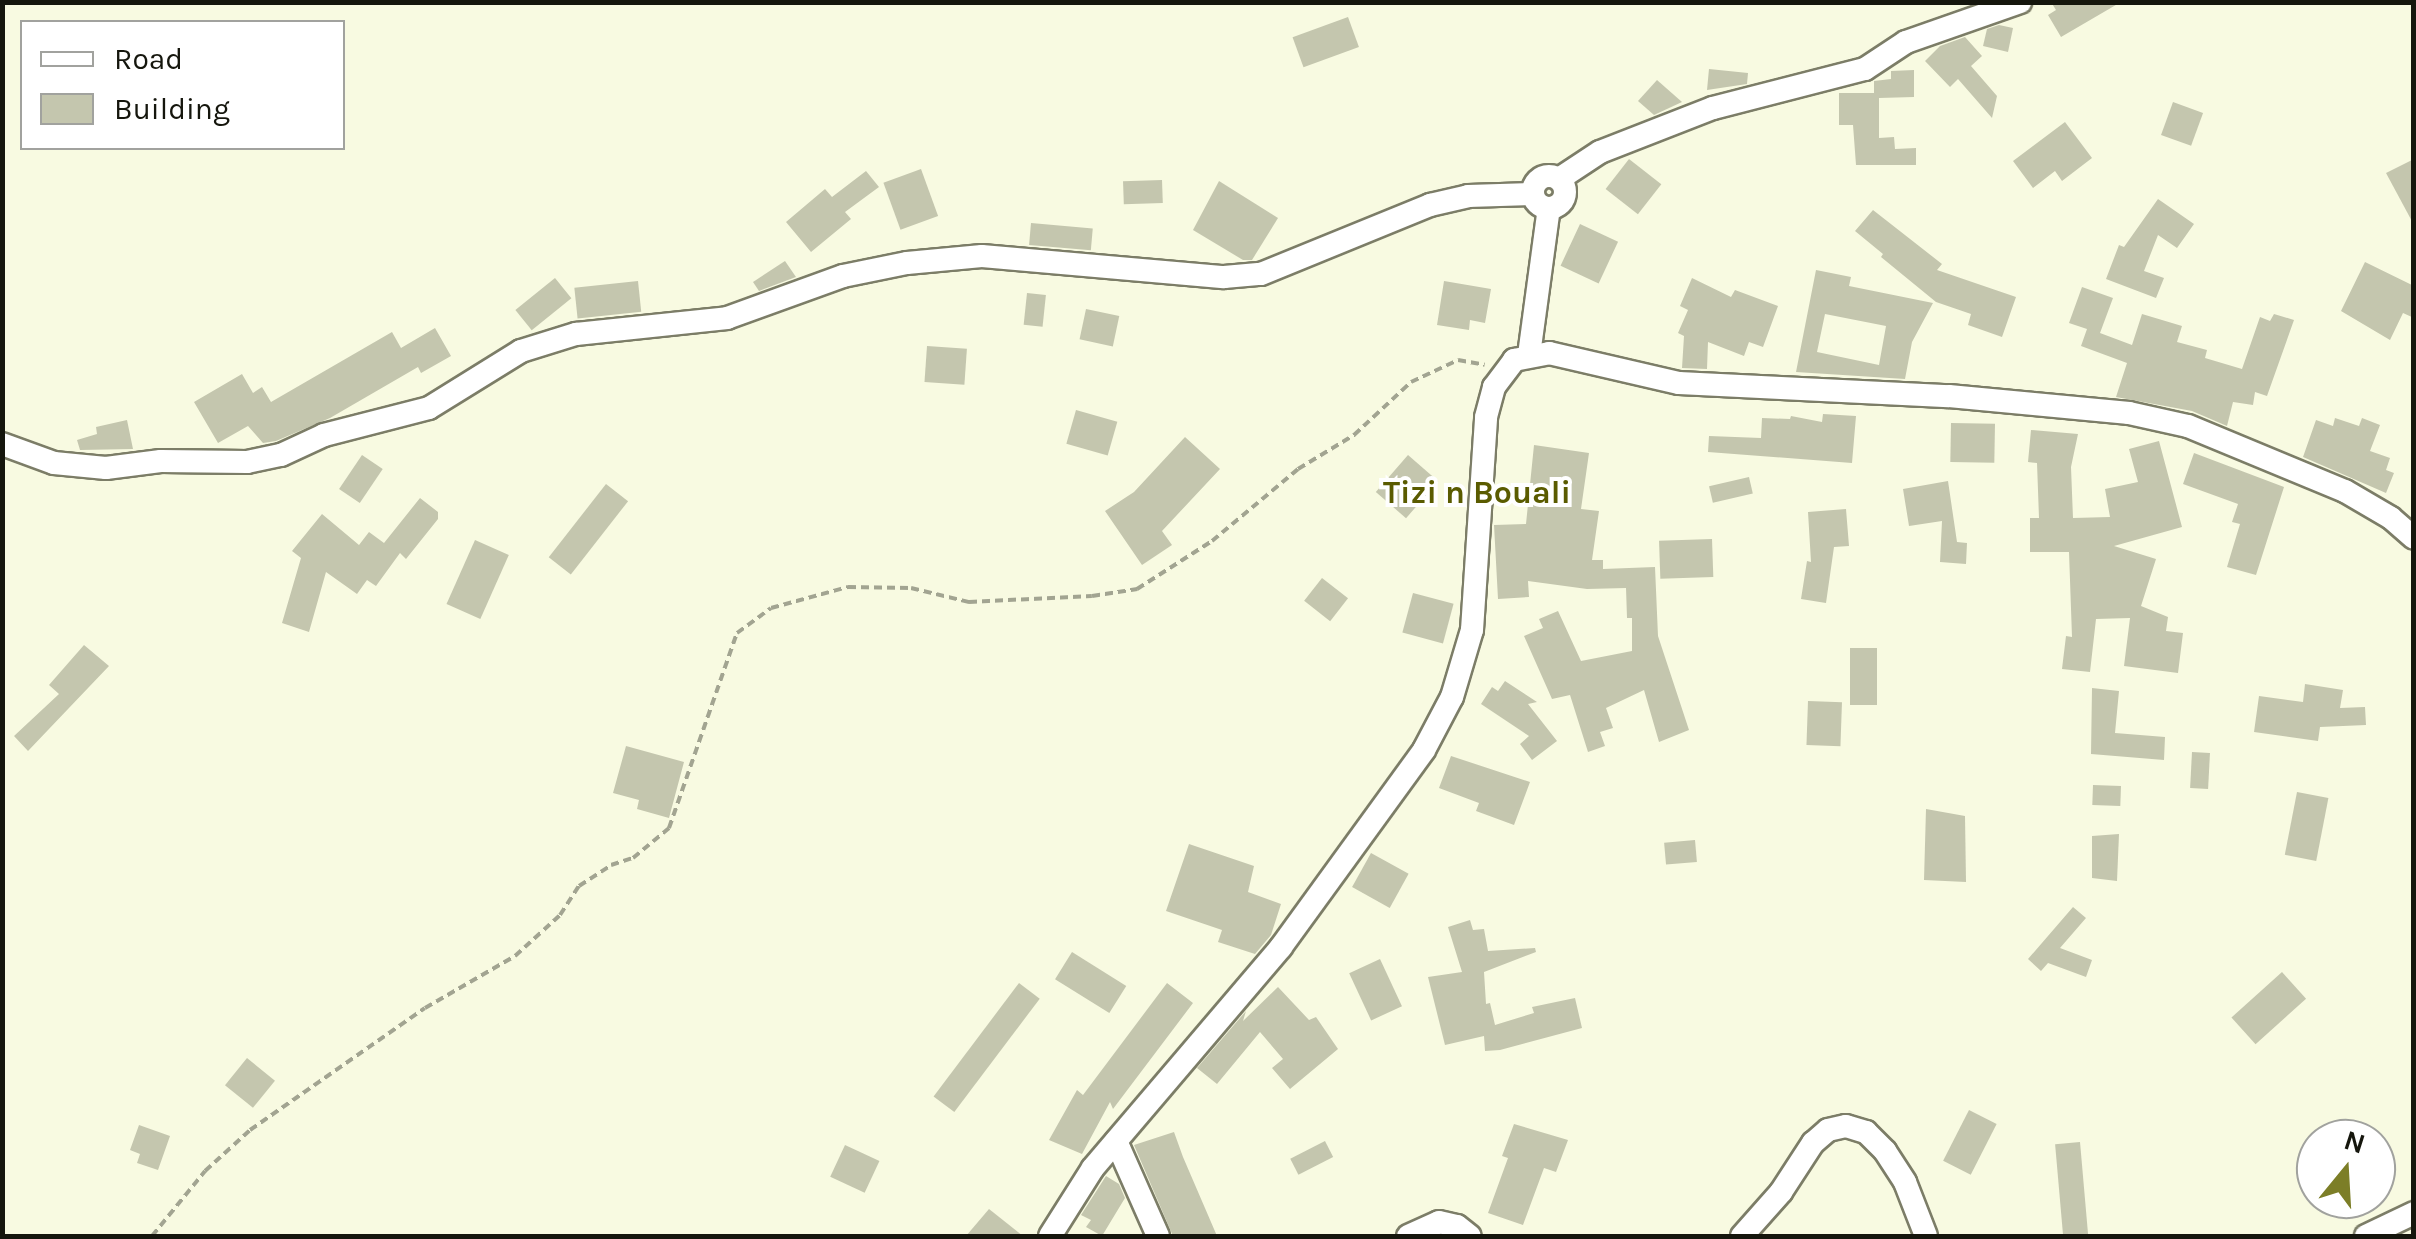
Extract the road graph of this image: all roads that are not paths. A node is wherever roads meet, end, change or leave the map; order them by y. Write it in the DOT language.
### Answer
graph roads {
  1 [pos="2020,2"];
  2 [pos="1540,201"];
  3 [pos="1529,354"];
  4 [pos="2,444"];
  5 [pos="2414,538"];
  6 [pos="1116,1141"];
  7 [pos="2414,1213"];
  8 [pos="1050,1236"];
  9 [pos="1158,1236"];
  10 [pos="1408,1236"];
  11 [pos="1470,1236"];
  12 [pos="1742,1236"];
  13 [pos="1926,1236"];
  14 [pos="2366,1236"];
  1 -- 2 [label="street"];
  2 -- 3 [label="street"];
  2 -- 4 [label="street"];
  3 -- 5 [label="street"];
  3 -- 6 [label="street"];
  6 -- 8 [label="street"];
  6 -- 9 [label="street"];
  7 -- 14 [label="street"];
  10 -- 11 [label="street"];
  12 -- 13 [label="street"];
}
